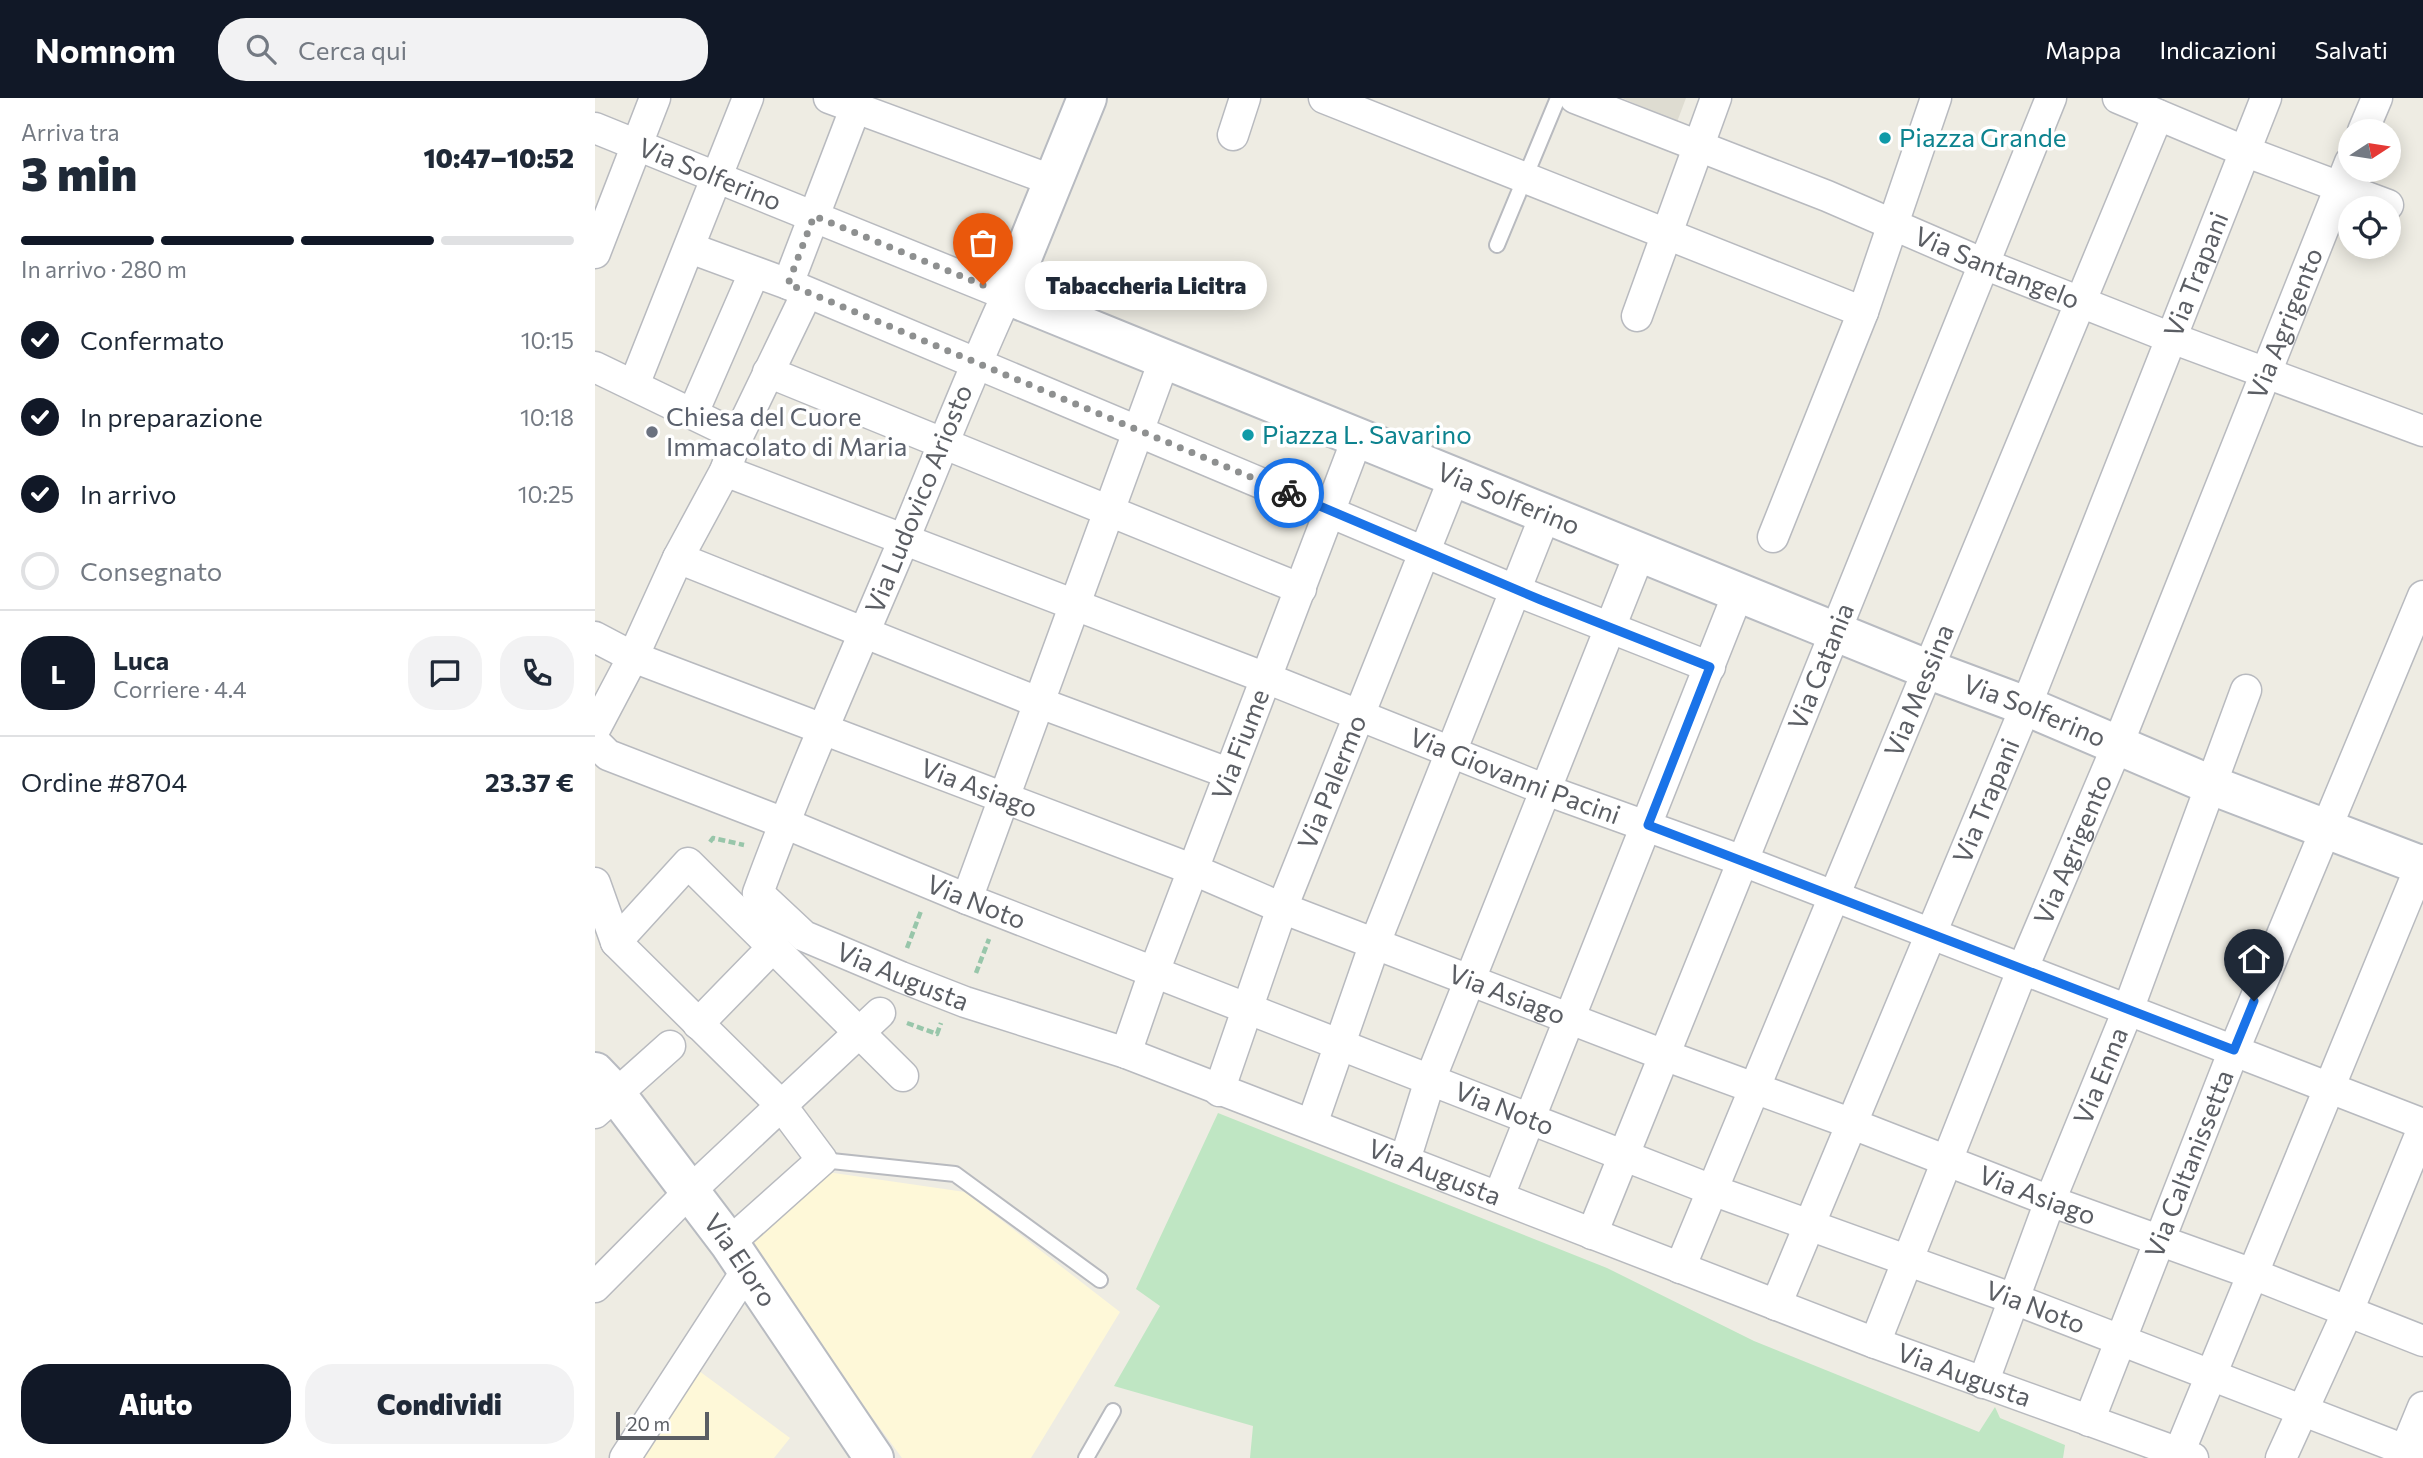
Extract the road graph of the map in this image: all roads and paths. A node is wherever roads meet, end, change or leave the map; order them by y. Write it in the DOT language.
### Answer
graph roads {
  1 [pos="655,98"];
  2 [pos="748,98"];
  3 [pos="1087,98"];
  4 [pos="1245,98"];
  5 [pos="1324,98"];
  6 [pos="1558,98"];
  7 [pos="1575,98"];
  8 [pos="1716,98"];
  9 [pos="1935,98"];
  10 [pos="2051,98"];
  11 [pos="2118,98"];
  12 [pos="2266,98"];
  13 [pos="2377,98"];
  14 [pos="842,103"];
  15 [pos="2158,115"];
  16 [pos="2368,119"];
  17 [pos="595,128"];
  18 [pos="1233,135"];
  19 [pos="638,143"];
  20 [pos="1697,147"];
  21 [pos="2244,151"];
  22 [pos="2338,173"];
  23 [pos="718,176"];
  24 [pos="1526,178"];
  25 [pos="1054,181"];
  26 [pos="2342,182"];
  27 [pos="2355,182"];
  28 [pos="2375,196"];
  29 [pos="814,216"];
  30 [pos="1893,225"];
  31 [pos="1668,235"];
  32 [pos="1497,245"];
  33 [pos="690,248"];
  34 [pos="595,253"];
  35 [pos="1984,264"];
  36 [pos="754,273"];
  37 [pos="797,289"];
  38 [pos="1007,295"];
  39 [pos="2079,300"];
  40 [pos="1863,312"];
  41 [pos="1637,316"];
  42 [pos="2169,337"];
  43 [pos="1165,358"];
  44 [pos="976,362"];
  45 [pos="595,367"];
  46 [pos="2268,371"];
  47 [pos="768,372"];
  48 [pos="634,385"];
  49 [pos="693,413"];
  50 [pos="1139,431"];
  51 [pos="2423,431"];
  52 [pos="738,436"];
  53 [pos="1357,439"];
  54 [pos="944,444"];
  55 [pos="725,471"];
  56 [pos="1454,478"];
  57 [pos="1332,511"];
  58 [pos="1110,512"];
  59 [pos="1546,513"];
  60 [pos="1773,537"];
  61 [pos="904,540"];
  62 [pos="1425,550"];
  63 [pos="1641,550"];
  64 [pos="678,558"];
  65 [pos="1301,589"];
  66 [pos="1517,590"];
  67 [pos="1739,591"];
  68 [pos="2423,596"];
  69 [pos="1075,606"];
  70 [pos="1611,629"];
  71 [pos="1837,631"];
  72 [pos="865,633"];
  73 [pos="595,637"];
  74 [pos="633,657"];
  75 [pos="1710,667"];
  76 [pos="1927,669"];
  77 [pos="1266,678"];
  78 [pos="2246,690"];
  79 [pos="1040,703"];
  80 [pos="2026,706"];
  81 [pos="1359,717"];
  82 [pos="824,728"];
  83 [pos="595,729"];
  84 [pos="595,742"];
  85 [pos="2117,744"];
  86 [pos="1452,752"];
  87 [pos="1228,773"];
  88 [pos="2211,785"];
  89 [pos="1546,790"];
  90 [pos="1004,798"];
  91 [pos="776,821"];
  92 [pos="1648,825"];
  93 [pos="2325,829"];
  94 [pos="1743,861"];
  95 [pos="688,863"];
  96 [pos="2422,864"];
  97 [pos="1194,870"];
  98 [pos="595,883"];
  99 [pos="931,884"];
  100 [pos="967,899"];
  101 [pos="1835,899"];
  102 [pos="1282,908"];
  103 [pos="999,912"];
  104 [pos="1929,934"];
  105 [pos="616,942"];
  106 [pos="1375,943"];
  107 [pos="774,946"];
  108 [pos="2023,968"];
  109 [pos="1154,972"];
  110 [pos="897,975"];
  111 [pos="1470,980"];
  112 [pos="965,1002"];
  113 [pos="1249,1009"];
  114 [pos="2128,1010"];
  115 [pos="1571,1018"];
  116 [pos="869,1022"];
  117 [pos="698,1024"];
  118 [pos="1339,1044"];
  119 [pos="670,1046"];
  120 [pos="2234,1050"];
  121 [pos="1126,1053"];
  122 [pos="1664,1055"];
  123 [pos="903,1076"];
  124 [pos="1430,1080"];
  125 [pos="2328,1087"];
  126 [pos="1753,1090"];
  127 [pos="1219,1091"];
  128 [pos="602,1093"];
  129 [pos="781,1105"];
  130 [pos="1528,1118"];
  131 [pos="1850,1123"];
  132 [pos="1312,1124"];
  133 [pos="2423,1126"];
  134 [pos="1623,1155"];
  135 [pos="822,1160"];
  136 [pos="1405,1160"];
  137 [pos="1949,1161"];
  138 [pos="1712,1190"];
  139 [pos="690,1191"];
  140 [pos="1499,1196"];
  141 [pos="2049,1201"];
  142 [pos="1808,1226"];
  143 [pos="1592,1234"];
  144 [pos="2159,1241"];
  145 [pos="738,1256"];
  146 [pos="1906,1260"];
  147 [pos="1680,1268"];
  148 [pos="2253,1274"];
  149 [pos="1100,1280"];
  150 [pos="595,1287"];
  151 [pos="2014,1299"];
  152 [pos="1776,1305"];
  153 [pos="2348,1311"];
  154 [pos="2120,1339"];
  155 [pos="2423,1341"];
  156 [pos="1875,1343"];
  157 [pos="2209,1374"];
  158 [pos="1983,1383"];
  159 [pos="2423,1407"];
  160 [pos="2304,1409"];
  161 [pos="1113,1411"];
  162 [pos="2089,1421"];
  163 [pos="2186,1455"];
  164 [pos="2410,1455"];
  165 [pos="625,1458"];
  166 [pos="874,1458"];
  167 [pos="1086,1458"];
  168 [pos="2281,1458"];
  1 -- 19 [label="street"];
  2 -- 23 [label="street"];
  3 -- 25 [label="street, Via Ludovico Ariosto"];
  4 -- 18 [label="street"];
  5 -- 24 [label="street"];
  6 -- 24 [label="lane"];
  7 -- 20 [label="street, Via Santangelo"];
  8 -- 20 [label="street"];
  9 -- 30 [label="street"];
  10 -- 35 [label="street, Via Catania"];
  11 -- 15 [label="street"];
  12 -- 21 [label="street, Via Trapani"];
  13 -- 16 [label="street"];
  14 -- 25 [label="street"];
  14 -- 29 [label="street"];
  15 -- 21 [label="street"];
  15 -- 39 [label="street, Via Messina"];
  17 -- 19 [label="street, Via Solferino"];
  19 -- 23 [label="street, Via Solferino"];
  19 -- 34 [label="street"];
  20 -- 30 [label="street, Via Santangelo"];
  20 -- 31 [label="street"];
  21 -- 22 [label="street"];
  21 -- 42 [label="street, Via Trapani"];
  23 -- 29 [label="street, Via Solferino"];
  23 -- 33 [label="street"];
  24 -- 31 [label="street"];
  24 -- 32 [label="lane"];
  25 -- 38 [label="street, Via Ludovico Ariosto"];
  26 -- 46 [label="street, Via Agrigento"];
  27 -- 28 [label="street"];
  29 -- 37 [label="street"];
  29 -- 38 [label="street, Via Solferino"];
  30 -- 35 [label="street, Via Santangelo"];
  30 -- 40 [label="street"];
  31 -- 40 [label="street"];
  31 -- 41 [label="street"];
  33 -- 36 [label="street"];
  33 -- 48 [label="street"];
  35 -- 39 [label="street, Via Santangelo"];
  35 -- 71 [label="street, Via Catania"];
  36 -- 37 [label="street"];
  36 -- 49 [label="street"];
  37 -- 44 [label="street"];
  37 -- 47 [label="street"];
  38 -- 43 [label="street, Via Solferino"];
  38 -- 44 [label="street, Via Ludovico Ariosto"];
  39 -- 42 [label="street, Via Santangelo"];
  39 -- 76 [label="street, Via Messina"];
  40 -- 60 [label="street"];
  42 -- 46 [label="street, Via Santangelo"];
  42 -- 80 [label="street, Via Trapani"];
  43 -- 50 [label="street"];
  43 -- 53 [label="street, Via Solferino"];
  44 -- 50 [label="street"];
  44 -- 54 [label="street, Via Ludovico Ariosto"];
  45 -- 48 [label="street"];
  46 -- 51 [label="street, Via Santangelo"];
  46 -- 85 [label="street, Via Agrigento"];
  47 -- 52 [label="street"];
  47 -- 54 [label="street"];
  48 -- 49 [label="street"];
  49 -- 52 [label="street"];
  50 -- 57 [label="street"];
  50 -- 58 [label="street"];
  52 -- 55 [label="street"];
  53 -- 56 [label="street, Via Solferino"];
  53 -- 57 [label="street, Via Fiume"];
  54 -- 58 [label="street"];
  54 -- 61 [label="street, Via Ludovico Ariosto"];
  55 -- 61 [label="street, Via Giovanni Pacini"];
  55 -- 64 [label="street"];
  56 -- 59 [label="street, Via Solferino"];
  56 -- 62 [label="street, Via Palermo"];
  57 -- 62 [label="street"];
  57 -- 65 [label="street, Via Fiume"];
  58 -- 65 [label="street"];
  58 -- 69 [label="street"];
  59 -- 63 [label="street, Via Solferino"];
  59 -- 66 [label="street"];
  61 -- 69 [label="street, Via Giovanni Pacini"];
  61 -- 72 [label="street, Via Ludovico Ariosto"];
  62 -- 66 [label="street"];
  62 -- 81 [label="street, Via Palermo"];
  63 -- 67 [label="street, Via Solferino"];
  63 -- 70 [label="street"];
  64 -- 72 [label="street"];
  64 -- 74 [label="street"];
  65 -- 77 [label="street, Via Fiume"];
  66 -- 70 [label="street"];
  66 -- 86 [label="street"];
  67 -- 71 [label="street, Via Solferino"];
  67 -- 75 [label="street"];
  68 -- 93 [label="street, Via Caltanissetta"];
  69 -- 77 [label="street, Via Giovanni Pacini"];
  69 -- 79 [label="street"];
  70 -- 75 [label="street"];
  70 -- 89 [label="street"];
  71 -- 76 [label="street, Via Solferino"];
  71 -- 94 [label="street, Via Catania"];
  72 -- 79 [label="street"];
  72 -- 82 [label="street, Via Ludovico Ariosto"];
  73 -- 74 [label="street, Via Asiago"];
  74 -- 82 [label="street, Via Asiago"];
  74 -- 83 [label="street"];
  75 -- 92 [label="street"];
  76 -- 80 [label="street, Via Solferino"];
  76 -- 101 [label="street, Via Messina"];
  77 -- 81 [label="street, Via Giovanni Pacini"];
  77 -- 87 [label="street, Via Fiume"];
  78 -- 88 [label="street, Via Enna"];
  79 -- 87 [label="street"];
  79 -- 90 [label="street"];
  80 -- 85 [label="street, Via Solferino"];
  80 -- 104 [label="street, Via Trapani"];
  81 -- 86 [label="street, Via Giovanni Pacini"];
  81 -- 102 [label="street, Via Palermo"];
  82 -- 90 [label="street, Via Asiago"];
  82 -- 91 [label="street, Via Ludovico Ariosto"];
  84 -- 91 [label="street, Via Noto"];
  85 -- 88 [label="street, Via Solferino"];
  85 -- 108 [label="street, Via Agrigento"];
  86 -- 89 [label="street, Via Giovanni Pacini"];
  86 -- 106 [label="street"];
  87 -- 97 [label="street, Via Fiume"];
  88 -- 93 [label="street, Via Solferino"];
  88 -- 114 [label="street, Via Enna"];
  89 -- 92 [label="street, Via Giovanni Pacini"];
  89 -- 111 [label="street"];
  90 -- 97 [label="street, Via Asiago"];
  90 -- 100 [label="street"];
  91 -- 95 [label="path"];
  91 -- 99 [label="street, Via Noto"];
  91 -- 110 [label="street, Via Augusta"];
  92 -- 94 [label="street, Via Giovanni Pacini"];
  92 -- 115 [label="street"];
  93 -- 96 [label="street, Via Solferino"];
  93 -- 120 [label="street, Via Caltanissetta"];
  94 -- 101 [label="street, Via Giovanni Pacini"];
  94 -- 122 [label="street, Via Catania"];
  95 -- 105 [label="street"];
  95 -- 107 [label="street"];
  96 -- 125 [label="street"];
  97 -- 102 [label="street, Via Asiago"];
  97 -- 109 [label="street, Via Fiume"];
  98 -- 105 [label="street"];
  99 -- 100 [label="street, Via Noto"];
  99 -- 110 [label="path"];
  100 -- 103 [label="street, Via Noto"];
  101 -- 104 [label="street, Via Giovanni Pacini"];
  101 -- 126 [label="street, Via Messina"];
  102 -- 106 [label="street, Via Asiago"];
  102 -- 113 [label="street, Via Palermo"];
  103 -- 109 [label="street, Via Noto"];
  103 -- 112 [label="path"];
  104 -- 108 [label="street, Via Giovanni Pacini"];
  104 -- 131 [label="street, Via Trapani"];
  105 -- 117 [label="street"];
  106 -- 111 [label="street, Via Asiago"];
  106 -- 118 [label="street"];
  107 -- 116 [label="street"];
  107 -- 117 [label="street"];
  108 -- 114 [label="street, Via Giovanni Pacini"];
  108 -- 137 [label="street, Via Agrigento"];
  109 -- 113 [label="street, Via Noto"];
  109 -- 121 [label="street, Via Fiume"];
  110 -- 112 [label="street, Via Augusta"];
  111 -- 115 [label="street, Via Asiago"];
  111 -- 124 [label="street"];
  112 -- 121 [label="street, Via Augusta"];
  113 -- 118 [label="street, Via Noto"];
  113 -- 127 [label="street, Via Palermo"];
  114 -- 120 [label="street, Via Giovanni Pacini"];
  114 -- 141 [label="street, Via Enna"];
  115 -- 122 [label="street, Via Asiago"];
  115 -- 130 [label="street"];
  116 -- 123 [label="street"];
  116 -- 129 [label="street"];
  117 -- 129 [label="street"];
  118 -- 124 [label="street, Via Noto"];
  118 -- 132 [label="street"];
  119 -- 128 [label="street"];
  120 -- 125 [label="street, Via Giovanni Pacini"];
  120 -- 144 [label="street, Via Caltanissetta"];
  121 -- 127 [label="street, Via Augusta"];
  122 -- 126 [label="street, Via Asiago"];
  122 -- 134 [label="street, Via Catania"];
  124 -- 130 [label="street, Via Noto"];
  124 -- 136 [label="street"];
  125 -- 133 [label="street, Via Giovanni Pacini"];
  125 -- 148 [label="street"];
  126 -- 131 [label="street, Via Asiago"];
  126 -- 138 [label="street, Via Messina"];
  127 -- 132 [label="street, Via Augusta"];
  128 -- 139 [label="street, Via Eloro"];
  129 -- 135 [label="street"];
  129 -- 139 [label="street"];
  130 -- 134 [label="street, Via Noto"];
  130 -- 140 [label="street"];
  131 -- 137 [label="street, Via Asiago"];
  131 -- 142 [label="street, Via Trapani"];
  132 -- 136 [label="street, Via Augusta"];
  133 -- 153 [label="street"];
  134 -- 138 [label="street, Via Noto"];
  134 -- 143 [label="street, Via Catania"];
  135 -- 145 [label="street"];
  135 -- 149 [label="lane"];
  136 -- 140 [label="street, Via Augusta"];
  137 -- 141 [label="street, Via Asiago"];
  137 -- 146 [label="street, Via Agrigento"];
  138 -- 142 [label="street, Via Noto"];
  138 -- 147 [label="street, Via Messina"];
  139 -- 145 [label="street, Via Eloro"];
  139 -- 150 [label="street"];
  140 -- 143 [label="street, Via Augusta"];
  141 -- 144 [label="street, Via Asiago"];
  141 -- 151 [label="street, Via Enna"];
  142 -- 146 [label="street, Via Noto"];
  142 -- 152 [label="street, Via Trapani"];
  143 -- 147 [label="street, Via Augusta"];
  144 -- 148 [label="street, Via Asiago"];
  144 -- 154 [label="street, Via Caltanissetta"];
  145 -- 165 [label="street"];
  145 -- 166 [label="street, Via Eloro"];
  146 -- 151 [label="street, Via Noto"];
  146 -- 156 [label="street, Via Agrigento"];
  147 -- 152 [label="street, Via Augusta"];
  148 -- 153 [label="street, Via Asiago"];
  148 -- 157 [label="street"];
  151 -- 154 [label="street, Via Noto"];
  151 -- 158 [label="street, Via Enna"];
  152 -- 156 [label="street, Via Augusta"];
  153 -- 155 [label="street, Via Asiago"];
  153 -- 160 [label="street"];
  154 -- 157 [label="street, Via Noto"];
  154 -- 162 [label="street, Via Caltanissetta"];
  156 -- 158 [label="street, Via Augusta"];
  157 -- 160 [label="street, Via Noto"];
  157 -- 163 [label="street"];
  158 -- 162 [label="street, Via Augusta"];
  159 -- 164 [label="street"];
  160 -- 164 [label="street, Via Noto"];
  160 -- 168 [label="street"];
  161 -- 167 [label="lane"];
  162 -- 163 [label="street, Via Augusta"];
}
